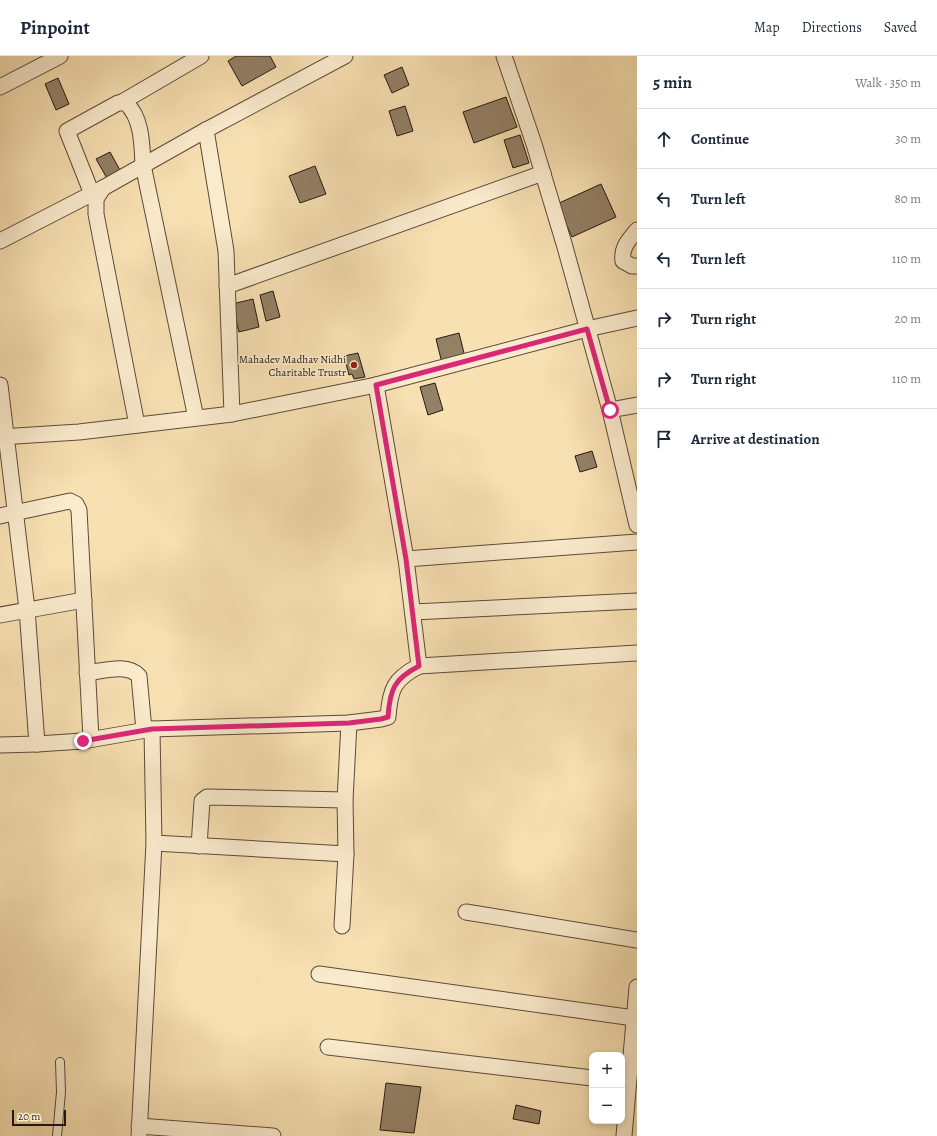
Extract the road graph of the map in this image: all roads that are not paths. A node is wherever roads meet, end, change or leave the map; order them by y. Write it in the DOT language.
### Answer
graph roads {
  1 [pos="60,56"];
  2 [pos="200,56"];
  3 [pos="345,56"];
  4 [pos="504,56"];
  5 [pos="0,87"];
  6 [pos="122,102"];
  7 [pos="206,130"];
  8 [pos="143,165"];
  9 [pos="543,173"];
  10 [pos="97,191"];
  11 [pos="637,230"];
  12 [pos="0,241"];
  13 [pos="637,266"];
  14 [pos="227,286"];
  15 [pos="637,318"];
  16 [pos="587,329"];
  17 [pos="0,385"];
  18 [pos="376,385"];
  19 [pos="637,405"];
  20 [pos="610,410"];
  21 [pos="232,414"];
  22 [pos="196,418"];
  23 [pos="137,425"];
  24 [pos="3,437"];
  25 [pos="17,513"];
  26 [pos="0,516"];
  27 [pos="637,525"];
  28 [pos="637,542"];
  29 [pos="406,559"];
  30 [pos="84,600"];
  31 [pos="637,601"];
  32 [pos="27,609"];
  33 [pos="413,612"];
  34 [pos="0,615"];
  35 [pos="637,653"];
  36 [pos="419,666"];
  37 [pos="88,673"];
  38 [pos="349,723"];
  39 [pos="148,729"];
  40 [pos="91,739"];
  41 [pos="37,744"];
  42 [pos="0,745"];
  43 [pos="345,800"];
  44 [pos="154,843"];
  45 [pos="199,846"];
  46 [pos="346,854"];
  47 [pos="466,912"];
  48 [pos="342,926"];
  49 [pos="637,940"];
  50 [pos="320,974"];
  51 [pos="637,987"];
  52 [pos="634,1018"];
  53 [pos="328,1047"];
  54 [pos="60,1062"];
  55 [pos="589,1078"];
  56 [pos="625,1081"];
  57 [pos="625,1088"];
  58 [pos="139,1131"];
  59 [pos="57,1136"];
  60 [pos="273,1136"];
  61 [pos="624,1136"];
  1 -- 5 [label="street"];
  2 -- 6 [label="street"];
  3 -- 7 [label="street"];
  4 -- 9 [label="street"];
  6 -- 8 [label="street"];
  6 -- 10 [label="street"];
  7 -- 8 [label="street"];
  7 -- 14 [label="street"];
  8 -- 10 [label="street"];
  8 -- 22 [label="street"];
  9 -- 14 [label="street"];
  9 -- 16 [label="street"];
  10 -- 12 [label="street"];
  10 -- 23 [label="street"];
  11 -- 13 [label="street"];
  14 -- 21 [label="street"];
  15 -- 16 [label="street"];
  16 -- 18 [label="street"];
  16 -- 20 [label="street"];
  17 -- 24 [label="street"];
  18 -- 21 [label="street"];
  18 -- 29 [label="street"];
  19 -- 20 [label="street"];
  20 -- 27 [label="street"];
  21 -- 22 [label="street"];
  22 -- 23 [label="street"];
  23 -- 24 [label="street"];
  24 -- 25 [label="street"];
  25 -- 26 [label="street"];
  25 -- 30 [label="street"];
  25 -- 32 [label="street"];
  28 -- 29 [label="street"];
  29 -- 33 [label="street"];
  30 -- 32 [label="street"];
  30 -- 37 [label="street"];
  31 -- 33 [label="street"];
  32 -- 34 [label="street"];
  32 -- 41 [label="street"];
  33 -- 36 [label="street"];
  35 -- 36 [label="street"];
  36 -- 38 [label="street"];
  37 -- 39 [label="street"];
  37 -- 40 [label="street"];
  38 -- 39 [label="street"];
  38 -- 43 [label="street"];
  39 -- 40 [label="street"];
  39 -- 44 [label="street"];
  40 -- 41 [label="street"];
  41 -- 42 [label="street"];
  43 -- 45 [label="street"];
  43 -- 46 [label="street"];
  44 -- 45 [label="street"];
  44 -- 58 [label="street"];
  45 -- 46 [label="street"];
  46 -- 48 [label="street"];
  47 -- 49 [label="street"];
  50 -- 52 [label="street"];
  51 -- 52 [label="street"];
  52 -- 56 [label="street"];
  53 -- 55 [label="street"];
  54 -- 59 [label="lane"];
  57 -- 61 [label="street"];
  58 -- 60 [label="street"];
}
